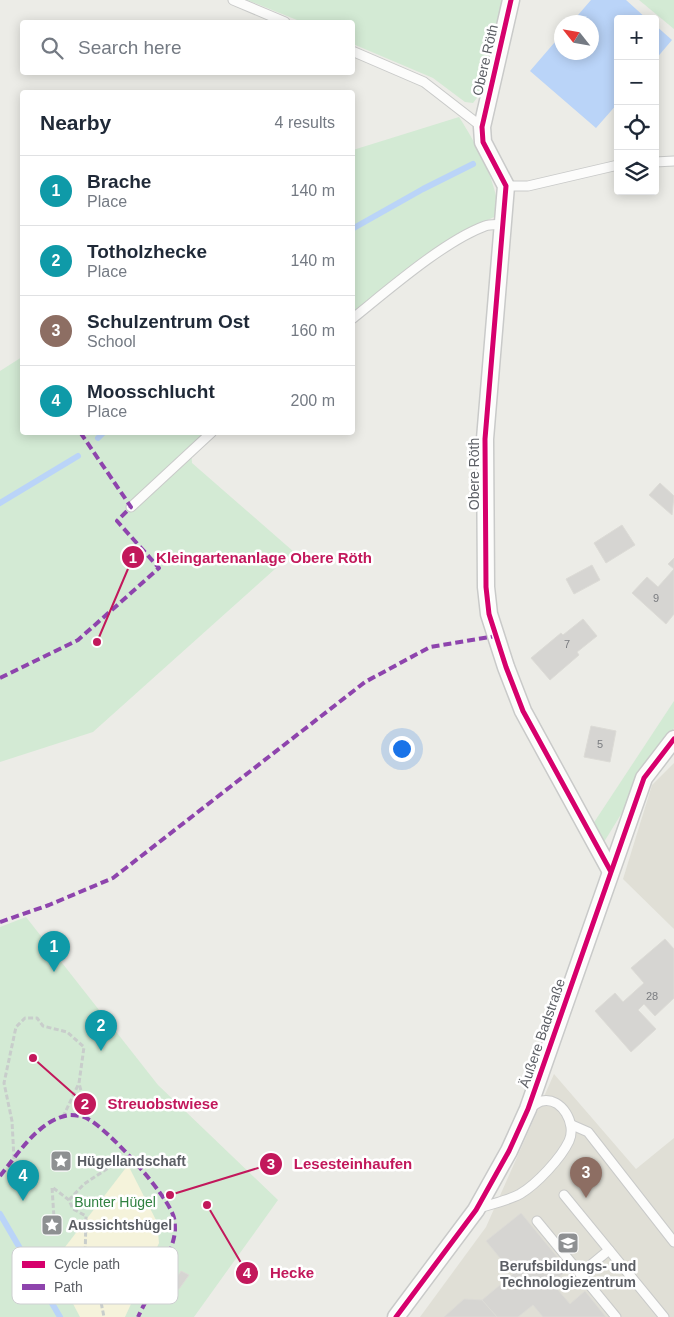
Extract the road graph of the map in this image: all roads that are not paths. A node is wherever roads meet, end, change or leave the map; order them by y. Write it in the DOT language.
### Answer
graph roads {
  1 [pos="233,0"];
  2 [pos="511,0"];
  3 [pos="280,20"];
  4 [pos="355,53"];
  5 [pos="482,127"];
  6 [pos="674,161"];
  7 [pos="659,162"];
  8 [pos="614,166"];
  9 [pos="506,186"];
  10 [pos="504,224"];
  11 [pos="355,317"];
  12 [pos="209,435"];
  13 [pos="131,508"];
  14 [pos="674,739"];
  15 [pos="610,870"];
  16 [pos="528,1109"];
  17 [pos="572,1125"];
  18 [pos="564,1195"];
  19 [pos="476,1210"];
  20 [pos="537,1221"];
  21 [pos="674,1242"];
  22 [pos="609,1250"];
  23 [pos="580,1274"];
  24 [pos="398,1316"];
  25 [pos="616,1317"];
  26 [pos="664,1317"];
  1 -- 3 [label="lane"];
  2 -- 5 [label="street, Obere Röth"];
  4 -- 5 [label="lane"];
  5 -- 9 [label="street, Obere Röth"];
  6 -- 7 [label="lane"];
  8 -- 9 [label="lane"];
  9 -- 10 [label="street, Obere Röth"];
  10 -- 11 [label="lane"];
  10 -- 15 [label="street, Obere Röth"];
  12 -- 13 [label="lane"];
  14 -- 15 [label="street, Äußere Badstraße"];
  15 -- 16 [label="street, Äußere Badstraße"];
  16 -- 17 [label="lane"];
  16 -- 19 [label="street, Äußere Badstraße"];
  17 -- 19 [label="lane"];
  17 -- 21 [label="lane"];
  18 -- 22 [label="lane"];
  19 -- 24 [label="street, Äußere Badstraße"];
  20 -- 23 [label="lane"];
  22 -- 23 [label="lane"];
  22 -- 26 [label="lane"];
  23 -- 25 [label="lane"];
}
